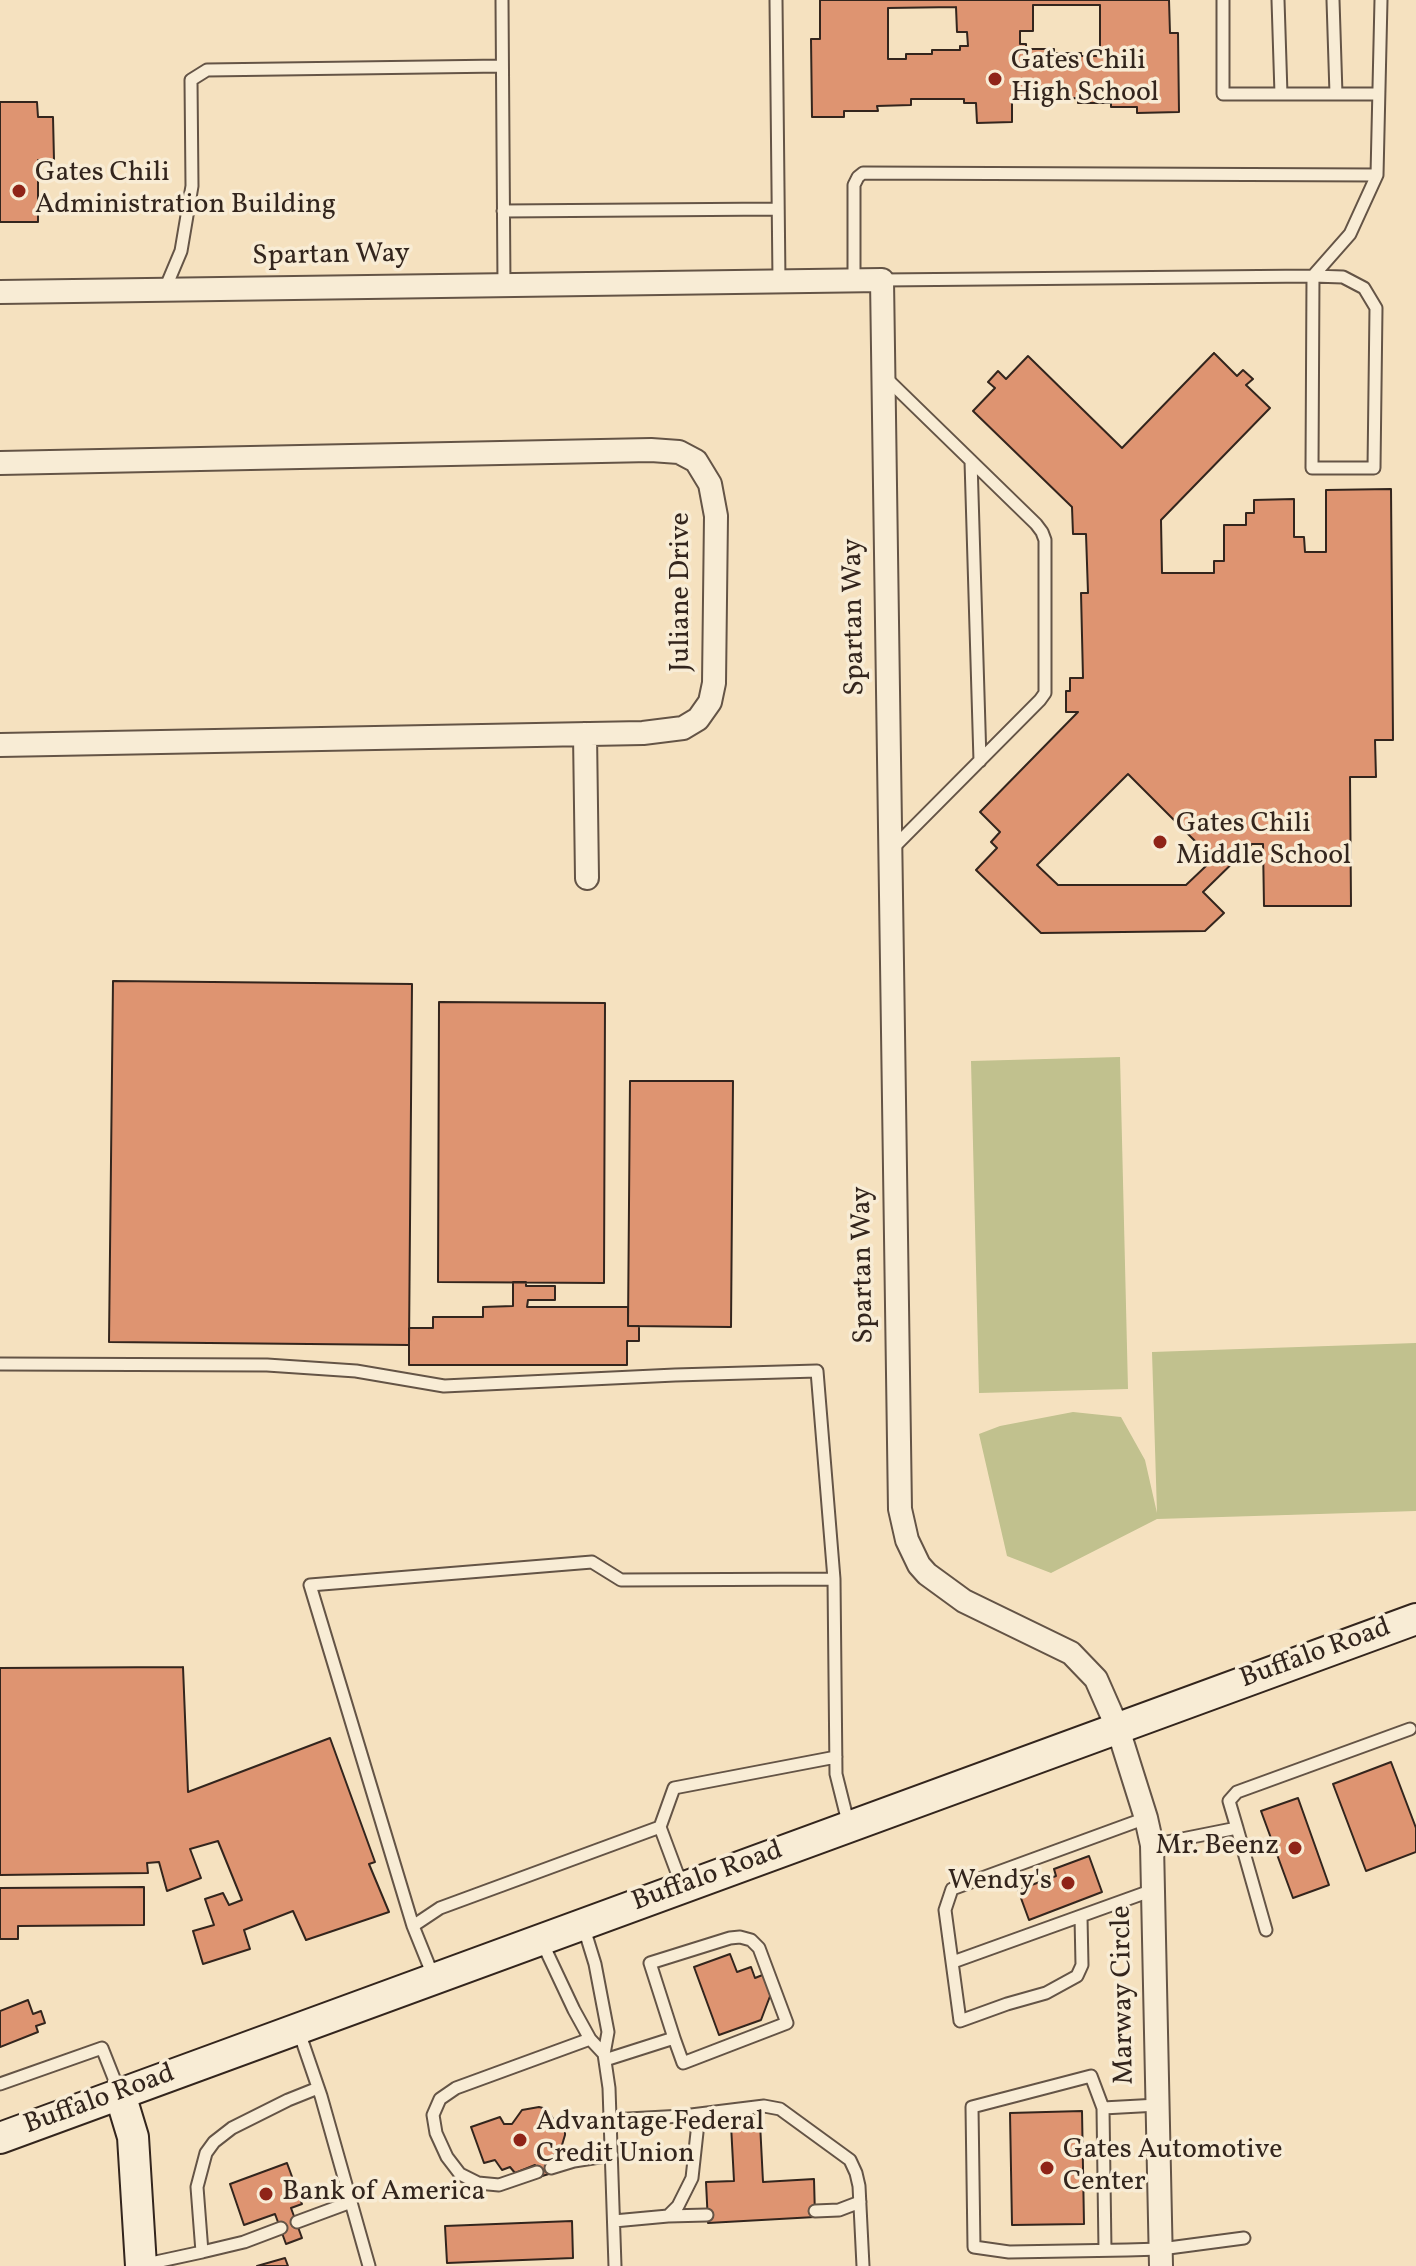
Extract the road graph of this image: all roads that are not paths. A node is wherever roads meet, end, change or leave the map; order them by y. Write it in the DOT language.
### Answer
graph roads {
  1 [pos="502,0"];
  2 [pos="776,0"];
  3 [pos="1223,0"];
  4 [pos="1278,0"];
  5 [pos="1333,0"];
  6 [pos="1381,0"];
  7 [pos="502,66"];
  8 [pos="1281,94"];
  9 [pos="1336,94"];
  10 [pos="1378,94"];
  11 [pos="1377,175"];
  12 [pos="778,209"];
  13 [pos="503,211"];
  14 [pos="1313,276"];
  15 [pos="854,280"];
  16 [pos="882,280"];
  17 [pos="779,281"];
  18 [pos="504,285"];
  19 [pos="165,289"];
  20 [pos="0,292"];
  21 [pos="883,375"];
  22 [pos="971,461"];
  23 [pos="0,463"];
  24 [pos="585,734"];
  25 [pos="0,745"];
  26 [pos="980,761"];
  27 [pos="890,851"];
  28 [pos="587,878"];
  29 [pos="0,1364"];
  30 [pos="834,1579"];
  31 [pos="1416,1619"];
  32 [pos="1118,1729"];
  33 [pos="1410,1729"];
  34 [pos="836,1757"];
  35 [pos="1146,1818"];
  36 [pos="660,1827"];
  37 [pos="849,1827"];
  38 [pos="1237,1828"];
  39 [pos="1152,1845"];
  40 [pos="683,1887"];
  41 [pos="1153,1890"];
  42 [pos="1081,1917"];
  43 [pos="583,1924"];
  44 [pos="413,1926"];
  45 [pos="1266,1930"];
  46 [pos="541,1940"];
  47 [pos="953,1962"];
  48 [pos="434,1979"];
  49 [pos="297,2029"];
  50 [pos="674,2038"];
  51 [pos="590,2039"];
  52 [pos="604,2057"];
  53 [pos="0,2084"];
  54 [pos="318,2088"];
  55 [pos="120,2094"];
  56 [pos="1158,2105"];
  57 [pos="1103,2108"];
  58 [pos="699,2114"];
  59 [pos="610,2120"];
  60 [pos="0,2138"];
  61 [pos="612,2155"];
  62 [pos="551,2168"];
  63 [pos="537,2172"];
  64 [pos="351,2202"];
  65 [pos="860,2202"];
  66 [pos="815,2211"];
  67 [pos="707,2215"];
  68 [pos="668,2216"];
  69 [pos="614,2221"];
  70 [pos="297,2222"];
  71 [pos="281,2228"];
  72 [pos="1244,2238"];
  73 [pos="1105,2250"];
  74 [pos="202,2252"];
  75 [pos="1161,2257"];
  76 [pos="141,2265"];
  77 [pos="369,2266"];
  78 [pos="615,2266"];
  79 [pos="863,2266"];
  1 -- 7 [label="lane"];
  2 -- 12 [label="lane"];
  3 -- 8 [label="lane"];
  4 -- 8 [label="lane"];
  5 -- 9 [label="lane"];
  6 -- 10 [label="lane"];
  7 -- 13 [label="lane"];
  7 -- 19 [label="lane"];
  8 -- 9 [label="lane"];
  9 -- 10 [label="lane"];
  10 -- 11 [label="lane"];
  11 -- 14 [label="lane"];
  11 -- 15 [label="lane"];
  12 -- 13 [label="lane"];
  12 -- 17 [label="lane"];
  13 -- 18 [label="lane"];
  14 -- 14 [label="lane"];
  14 -- 16 [label="lane"];
  15 -- 16 [label="street, Spartan Way"];
  15 -- 17 [label="street, Spartan Way"];
  16 -- 21 [label="street, Spartan Way"];
  17 -- 18 [label="street, Spartan Way"];
  18 -- 19 [label="street, Spartan Way"];
  19 -- 20 [label="street, Spartan Way"];
  21 -- 22 [label="lane"];
  21 -- 27 [label="street, Spartan Way"];
  22 -- 26 [label="lane"];
  22 -- 26 [label="lane"];
  23 -- 24 [label="street, Juliane Drive"];
  24 -- 25 [label="street, Juliane Drive"];
  24 -- 28 [label="street"];
  26 -- 27 [label="lane"];
  27 -- 32 [label="street, Spartan Way"];
  29 -- 30 [label="lane"];
  30 -- 34 [label="lane"];
  30 -- 44 [label="lane"];
  31 -- 32 [label="main road, Buffalo Road"];
  32 -- 35 [label="street, Marway Circle"];
  32 -- 37 [label="main road, Buffalo Road"];
  33 -- 38 [label="lane"];
  34 -- 36 [label="lane"];
  34 -- 37 [label="lane"];
  35 -- 39 [label="street, Marway Circle"];
  35 -- 47 [label="lane"];
  36 -- 40 [label="lane"];
  36 -- 44 [label="lane"];
  37 -- 40 [label="main road, Buffalo Road"];
  38 -- 39 [label="lane"];
  38 -- 45 [label="lane"];
  39 -- 41 [label="street, Marway Circle"];
  40 -- 43 [label="main road, Buffalo Road"];
  41 -- 42 [label="lane"];
  41 -- 56 [label="street, Marway Circle"];
  42 -- 47 [label="lane"];
  42 -- 47 [label="lane"];
  43 -- 46 [label="main road, Buffalo Road"];
  43 -- 52 [label="lane"];
  44 -- 48 [label="lane"];
  46 -- 48 [label="main road, Buffalo Road"];
  46 -- 51 [label="lane"];
  48 -- 49 [label="main road, Buffalo Road"];
  49 -- 54 [label="lane"];
  49 -- 55 [label="main road, Buffalo Road"];
  50 -- 50 [label="lane"];
  50 -- 52 [label="lane"];
  51 -- 52 [label="lane"];
  51 -- 63 [label="lane"];
  52 -- 59 [label="lane"];
  53 -- 55 [label="lane"];
  54 -- 64 [label="lane"];
  54 -- 74 [label="lane"];
  55 -- 60 [label="main road, Buffalo Road"];
  55 -- 76 [label="main road"];
  56 -- 57 [label="lane"];
  56 -- 75 [label="street, Marway Circle"];
  57 -- 73 [label="lane"];
  57 -- 73 [label="lane"];
  58 -- 59 [label="lane"];
  58 -- 65 [label="lane"];
  58 -- 68 [label="lane"];
  59 -- 61 [label="lane"];
  61 -- 62 [label="lane"];
  61 -- 69 [label="lane"];
  64 -- 70 [label="lane"];
  64 -- 77 [label="lane"];
  65 -- 66 [label="lane"];
  65 -- 79 [label="lane"];
  67 -- 68 [label="lane"];
  68 -- 69 [label="lane"];
  69 -- 78 [label="lane"];
  71 -- 74 [label="lane"];
  72 -- 75 [label="lane"];
  73 -- 75 [label="lane"];
  74 -- 76 [label="lane"];
}
